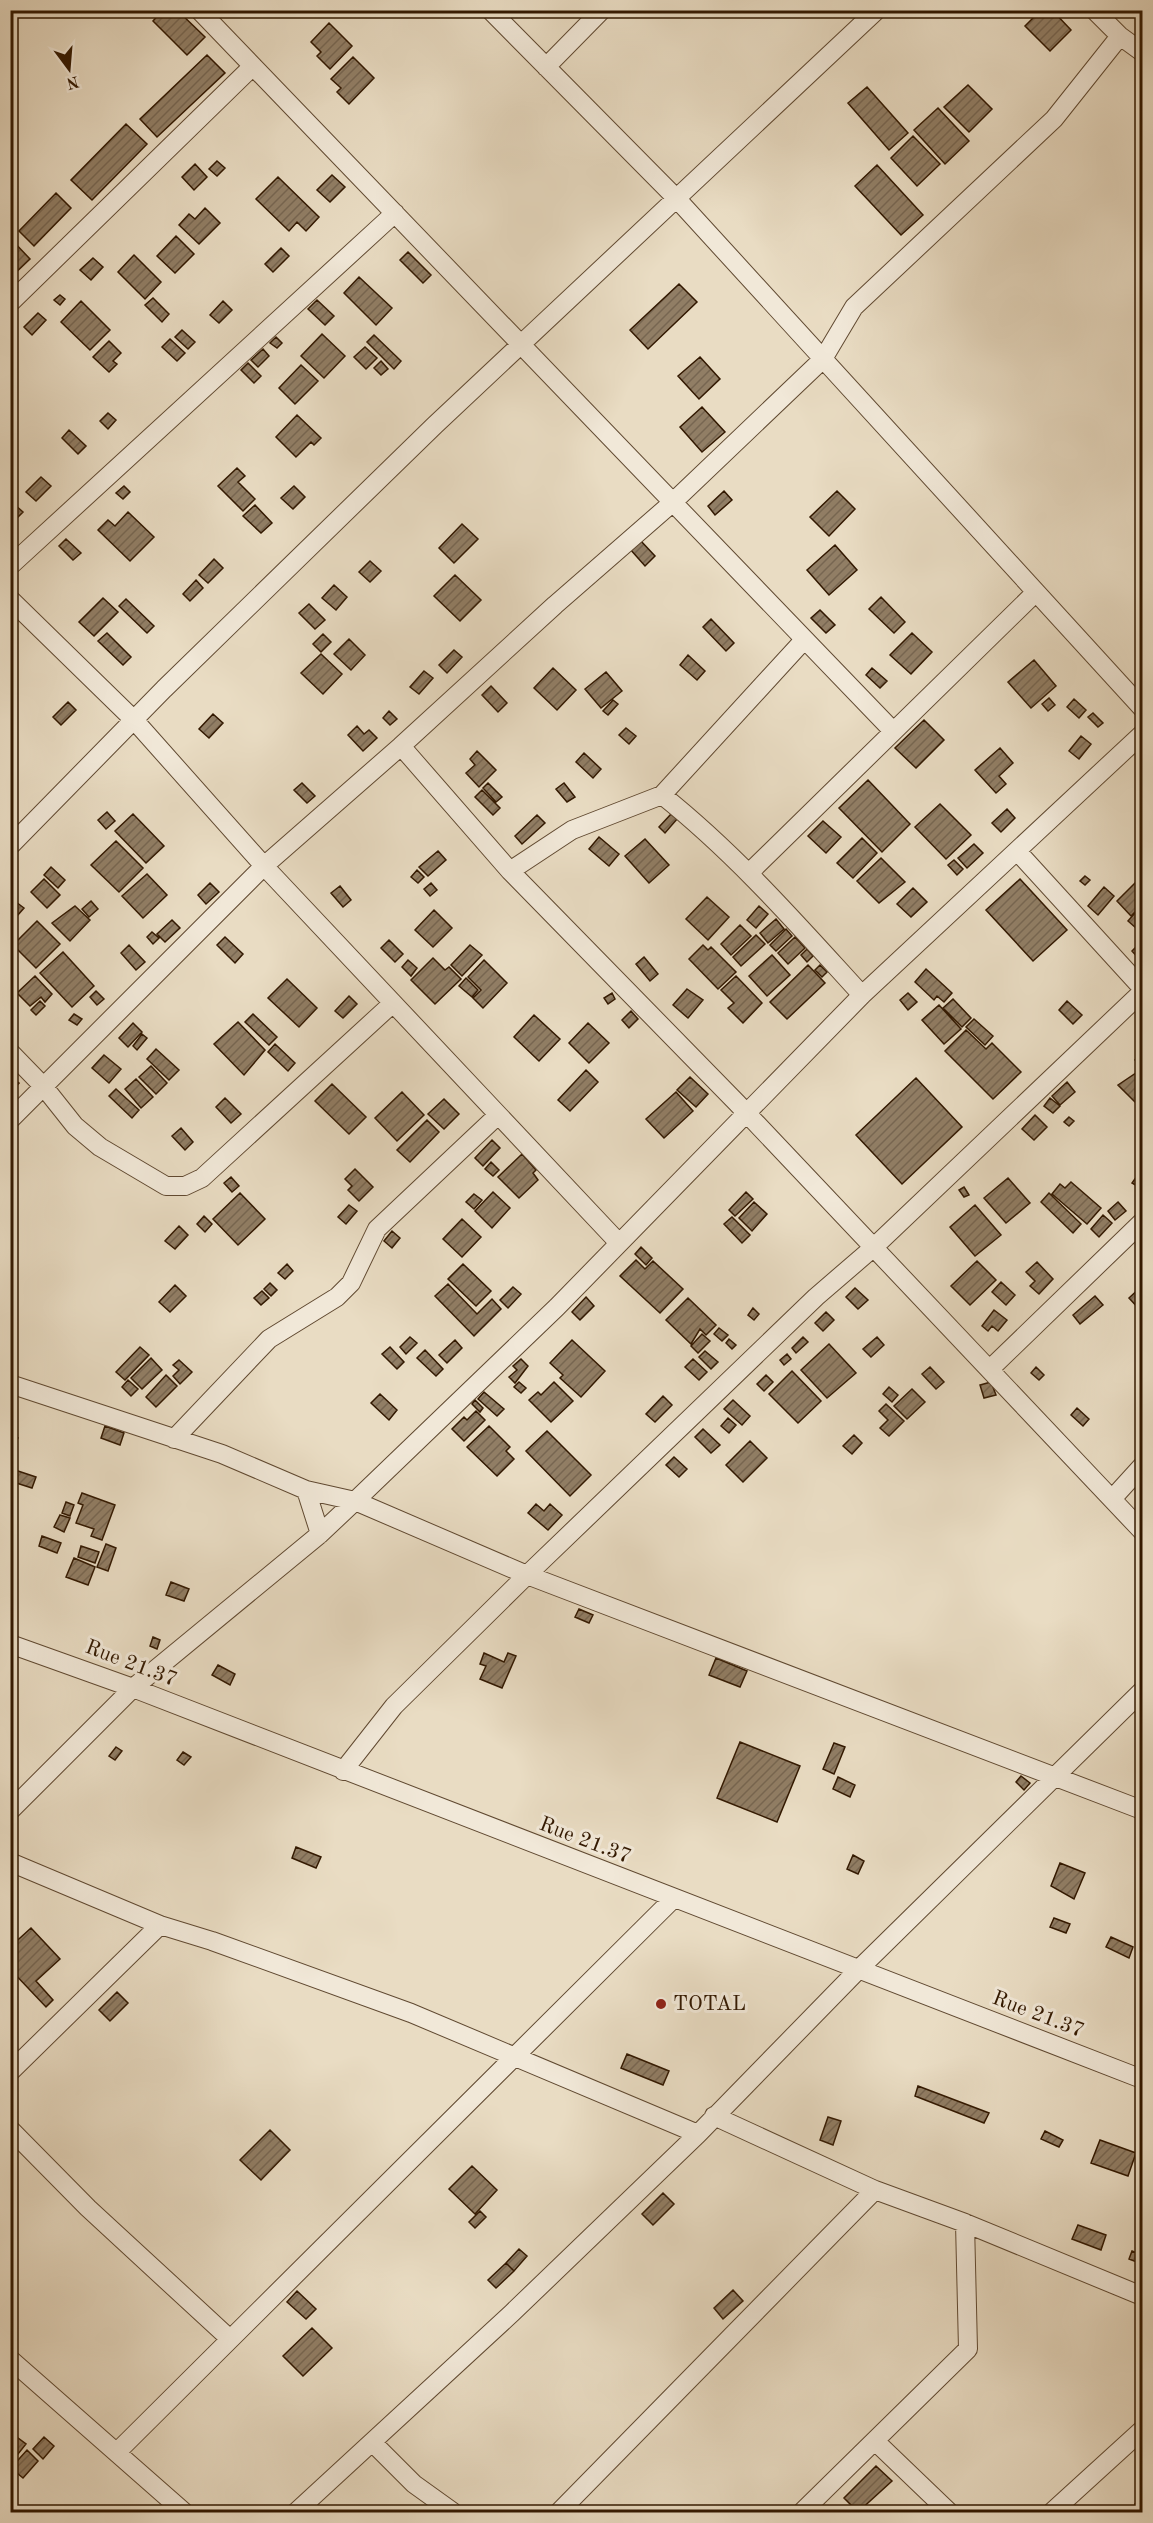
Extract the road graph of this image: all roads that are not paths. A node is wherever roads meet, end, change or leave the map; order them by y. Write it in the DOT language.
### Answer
graph roads {
  1 [pos="199,10"];
  2 [pos="490,10"];
  3 [pos="602,10"];
  4 [pos="877,10"];
  5 [pos="1094,10"];
  6 [pos="1120,36"];
  7 [pos="1143,52"];
  8 [pos="253,66"];
  9 [pos="546,67"];
  10 [pos="677,199"];
  11 [pos="395,213"];
  12 [pos="10,303"];
  13 [pos="522,344"];
  14 [pos="823,359"];
  15 [pos="672,503"];
  16 [pos="10,566"];
  17 [pos="1036,592"];
  18 [pos="10,599"];
  19 [pos="804,640"];
  20 [pos="1143,708"];
  21 [pos="135,721"];
  22 [pos="892,730"];
  23 [pos="1143,734"];
  24 [pos="401,746"];
  25 [pos="662,795"];
  26 [pos="10,846"];
  27 [pos="1017,851"];
  28 [pos="264,866"];
  29 [pos="510,871"];
  30 [pos="750,872"];
  31 [pos="1143,990"];
  32 [pos="862,995"];
  33 [pos="393,1003"];
  34 [pos="10,1052"];
  35 [pos="44,1087"];
  36 [pos="747,1114"];
  37 [pos="498,1115"];
  38 [pos="10,1120"];
  39 [pos="1143,1222"];
  40 [pos="619,1243"];
  41 [pos="874,1247"];
  42 [pos="990,1369"];
  43 [pos="10,1383"];
  44 [pos="174,1439"];
  45 [pos="1143,1466"];
  46 [pos="306,1490"];
  47 [pos="1112,1498"];
  48 [pos="355,1501"];
  49 [pos="1143,1530"];
  50 [pos="320,1534"];
  51 [pos="527,1575"];
  52 [pos="10,1644"];
  53 [pos="133,1688"];
  54 [pos="1143,1691"];
  55 [pos="343,1771"];
  56 [pos="1054,1779"];
  57 [pos="1143,1810"];
  58 [pos="10,1811"];
  59 [pos="10,1862"];
  60 [pos="673,1899"];
  61 [pos="160,1925"];
  62 [pos="859,1969"];
  63 [pos="514,2057"];
  64 [pos="10,2072"];
  65 [pos="1143,2079"];
  66 [pos="714,2116"];
  67 [pos="10,2129"];
  68 [pos="698,2134"];
  69 [pos="875,2190"];
  70 [pos="965,2223"];
  71 [pos="1143,2296"];
  72 [pos="230,2339"];
  73 [pos="10,2359"];
  74 [pos="1143,2430"];
  75 [pos="875,2441"];
  76 [pos="372,2442"];
  77 [pos="117,2452"];
  78 [pos="184,2512"];
  79 [pos="296,2512"];
  80 [pos="453,2512"];
  81 [pos="559,2512"];
  82 [pos="802,2512"];
  83 [pos="949,2512"];
  84 [pos="1052,2512"];
  1 -- 8 [label="street"];
  2 -- 9 [label="street"];
  3 -- 9 [label="street"];
  4 -- 10 [label="street"];
  5 -- 6 [label="street"];
  6 -- 7 [label="street"];
  6 -- 14 [label="street"];
  8 -- 11 [label="street"];
  8 -- 12 [label="street"];
  9 -- 10 [label="street"];
  10 -- 13 [label="street"];
  10 -- 14 [label="street"];
  11 -- 13 [label="street"];
  11 -- 16 [label="street"];
  13 -- 15 [label="street"];
  13 -- 21 [label="street"];
  14 -- 15 [label="street"];
  14 -- 17 [label="street"];
  15 -- 19 [label="street"];
  15 -- 24 [label="street"];
  17 -- 20 [label="street"];
  17 -- 22 [label="street"];
  18 -- 21 [label="street"];
  19 -- 22 [label="street"];
  19 -- 25 [label="street"];
  21 -- 26 [label="street"];
  21 -- 28 [label="street"];
  22 -- 30 [label="street"];
  23 -- 27 [label="street"];
  24 -- 28 [label="street"];
  24 -- 29 [label="street"];
  25 -- 29 [label="street"];
  25 -- 30 [label="street"];
  27 -- 31 [label="street"];
  27 -- 32 [label="street"];
  28 -- 33 [label="street"];
  28 -- 35 [label="street"];
  29 -- 36 [label="street"];
  30 -- 32 [label="street"];
  31 -- 41 [label="street"];
  32 -- 36 [label="street"];
  33 -- 35 [label="street"];
  33 -- 37 [label="street"];
  34 -- 35 [label="street"];
  35 -- 38 [label="street"];
  36 -- 40 [label="street"];
  36 -- 41 [label="street"];
  37 -- 40 [label="street"];
  37 -- 44 [label="street"];
  39 -- 42 [label="street"];
  40 -- 48 [label="street"];
  41 -- 42 [label="street"];
  41 -- 51 [label="street"];
  42 -- 47 [label="street"];
  43 -- 44 [label="street"];
  44 -- 46 [label="street"];
  45 -- 47 [label="street"];
  46 -- 48 [label="street"];
  46 -- 50 [label="street"];
  47 -- 49 [label="street"];
  48 -- 50 [label="street"];
  48 -- 51 [label="street"];
  50 -- 53 [label="street"];
  51 -- 55 [label="street"];
  51 -- 56 [label="street"];
  52 -- 53 [label="street, Rue 21.37"];
  53 -- 55 [label="street, Rue 21.37"];
  53 -- 58 [label="street"];
  54 -- 56 [label="street"];
  55 -- 60 [label="street, Rue 21.37"];
  56 -- 57 [label="street"];
  56 -- 62 [label="street"];
  59 -- 61 [label="street"];
  60 -- 62 [label="street, Rue 21.37"];
  60 -- 63 [label="street"];
  61 -- 63 [label="street"];
  61 -- 64 [label="street"];
  62 -- 65 [label="street, Rue 21.37"];
  62 -- 66 [label="street"];
  63 -- 68 [label="street"];
  63 -- 72 [label="street"];
  66 -- 68 [label="street"];
  66 -- 69 [label="street"];
  67 -- 72 [label="street"];
  68 -- 76 [label="street"];
  69 -- 70 [label="street"];
  69 -- 81 [label="street"];
  70 -- 71 [label="street"];
  70 -- 75 [label="street"];
  72 -- 77 [label="street"];
  73 -- 77 [label="street"];
  74 -- 84 [label="street"];
  75 -- 82 [label="street"];
  75 -- 83 [label="street"];
  76 -- 79 [label="street"];
  76 -- 80 [label="street"];
  77 -- 78 [label="street"];
}
